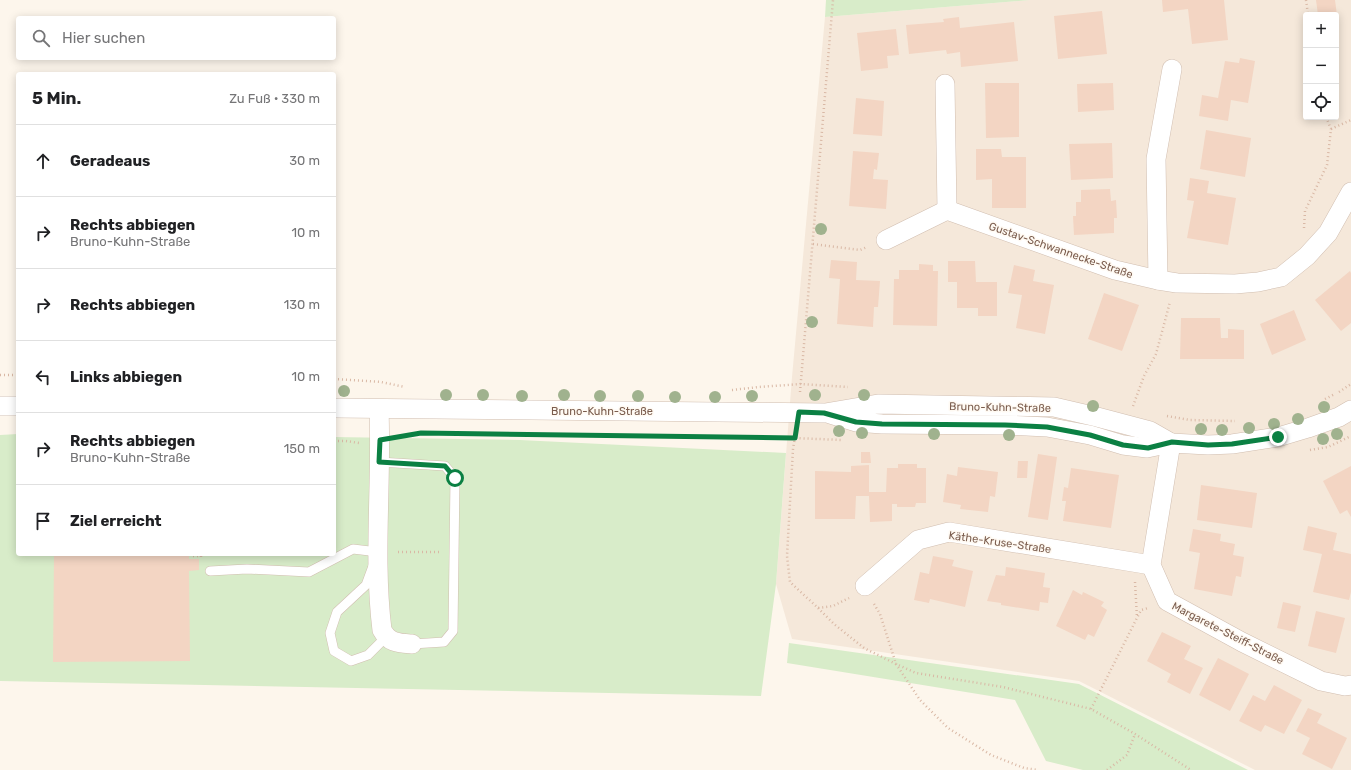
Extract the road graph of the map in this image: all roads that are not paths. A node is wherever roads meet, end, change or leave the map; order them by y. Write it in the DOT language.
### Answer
graph roads {
  1 [pos="1172,69"];
  2 [pos="945,84"];
  3 [pos="1351,192"];
  4 [pos="947,210"];
  5 [pos="886,240"];
  6 [pos="1158,280"];
  7 [pos="0,406"];
  8 [pos="16,406"];
  9 [pos="336,408"];
  10 [pos="378,409"];
  11 [pos="1351,410"];
  12 [pos="1172,442"];
  13 [pos="379,462"];
  14 [pos="378,552"];
  15 [pos="1143,564"];
  16 [pos="210,571"];
  17 [pos="865,586"];
  18 [pos="386,637"];
  19 [pos="412,644"];
  20 [pos="1351,685"];
  1 -- 6 [label="street"];
  2 -- 4 [label="street"];
  3 -- 6 [label="street, Gustav-Schwannecke-Straße"];
  4 -- 5 [label="street"];
  4 -- 6 [label="street, Gustav-Schwannecke-Straße"];
  7 -- 8 [label="street"];
  9 -- 10 [label="street, Bruno-Kuhn-Straße"];
  10 -- 12 [label="street, Bruno-Kuhn-Straße"];
  10 -- 13 [label="street"];
  11 -- 12 [label="street, Bruno-Kuhn-Straße"];
  12 -- 15 [label="street"];
  13 -- 14 [label="street"];
  13 -- 19 [label="lane"];
  14 -- 16 [label="lane"];
  14 -- 18 [label="street"];
  14 -- 18 [label="lane"];
  15 -- 17 [label="street, Käthe-Kruse-Straße"];
  15 -- 20 [label="street, Margarete-Steiff-Straße"];
  18 -- 19 [label="street"];
}
